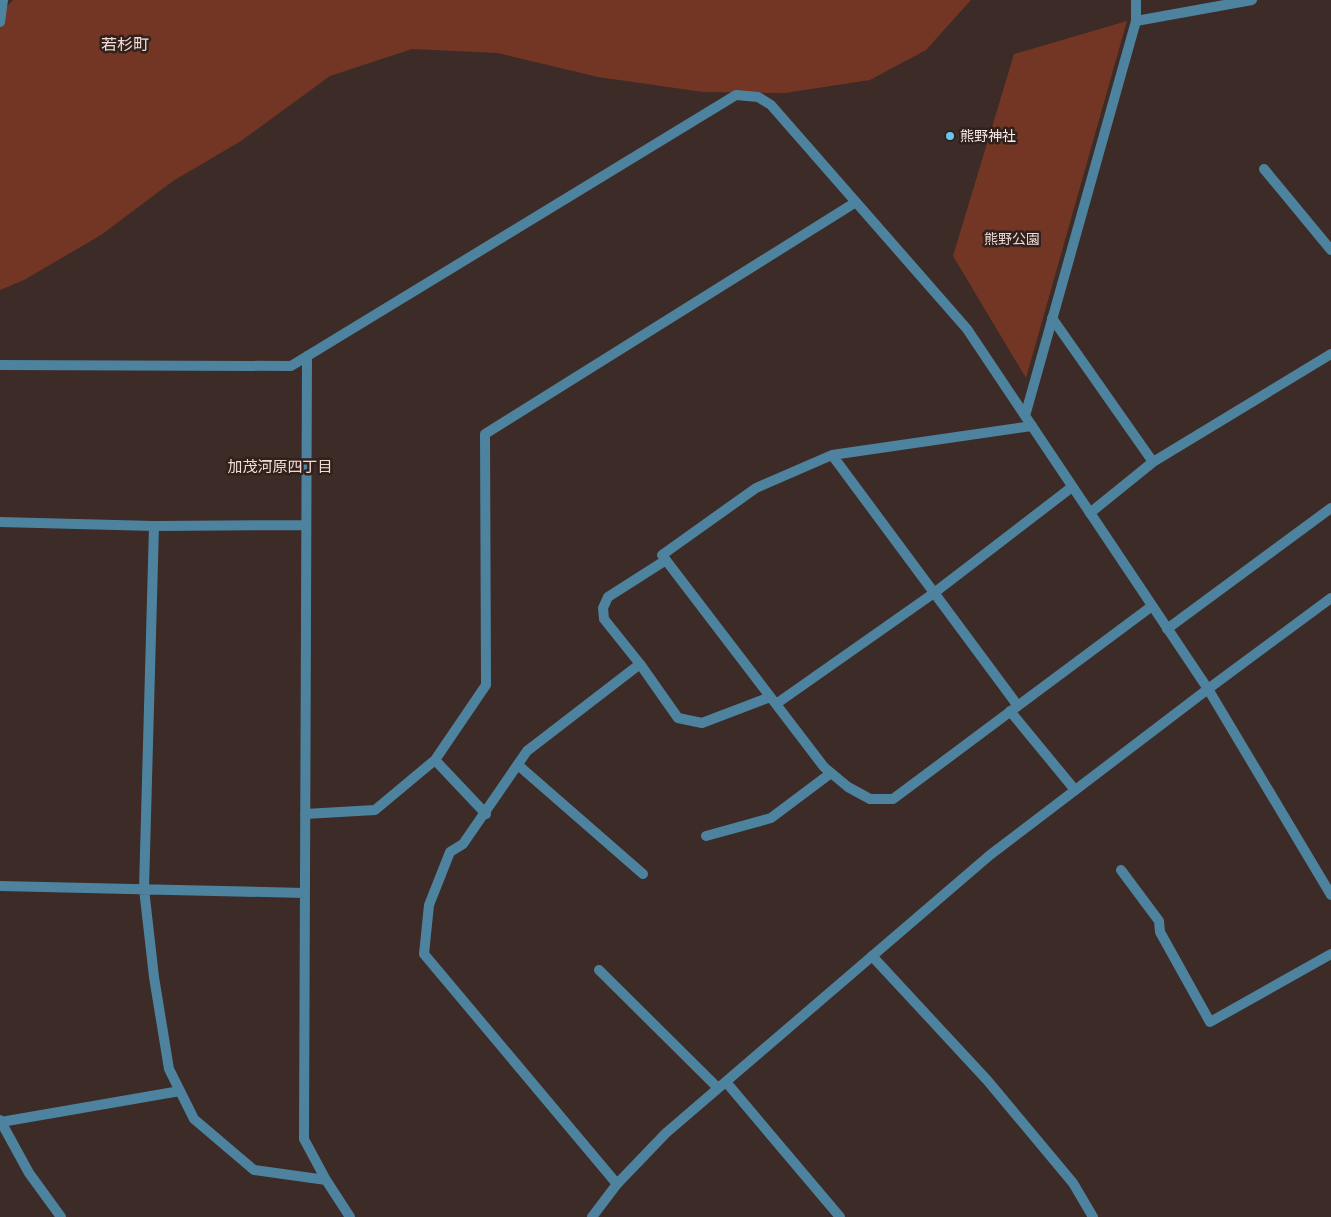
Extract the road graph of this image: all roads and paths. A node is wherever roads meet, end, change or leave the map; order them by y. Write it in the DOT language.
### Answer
graph roads {
  1 [pos="3,0"];
  2 [pos="1136,0"];
  3 [pos="1252,0"];
  4 [pos="1136,21"];
  5 [pos="0,22"];
  6 [pos="1264,169"];
  7 [pos="856,202"];
  8 [pos="1331,250"];
  9 [pos="1052,318"];
  10 [pos="1331,354"];
  11 [pos="307,356"];
  12 [pos="0,365"];
  13 [pos="1025,416"];
  14 [pos="1032,426"];
  15 [pos="832,456"];
  16 [pos="1153,462"];
  17 [pos="1072,487"];
  18 [pos="1331,508"];
  19 [pos="1090,513"];
  20 [pos="0,522"];
  21 [pos="306,524"];
  22 [pos="154,526"];
  23 [pos="666,560"];
  24 [pos="934,593"];
  25 [pos="1331,598"];
  26 [pos="1152,606"];
  27 [pos="1167,628"];
  28 [pos="640,664"];
  29 [pos="1208,689"];
  30 [pos="773,701"];
  31 [pos="1014,709"];
  32 [pos="435,760"];
  33 [pos="518,765"];
  34 [pos="831,773"];
  35 [pos="1075,790"];
  36 [pos="305,814"];
  37 [pos="486,814"];
  38 [pos="706,836"];
  39 [pos="1121,870"];
  40 [pos="643,874"];
  41 [pos="0,886"];
  42 [pos="144,889"];
  43 [pos="304,893"];
  44 [pos="1331,895"];
  45 [pos="1331,954"];
  46 [pos="872,956"];
  47 [pos="599,970"];
  48 [pos="722,1085"];
  49 [pos="180,1091"];
  50 [pos="0,1121"];
  51 [pos="326,1180"];
  52 [pos="617,1184"];
  53 [pos="61,1217"];
  54 [pos="350,1217"];
  55 [pos="592,1217"];
  56 [pos="840,1217"];
  57 [pos="1093,1217"];
  1 -- 5 [label="street"];
  2 -- 4 [label="street"];
  3 -- 4 [label="street"];
  4 -- 9 [label="street"];
  6 -- 8 [label="street"];
  7 -- 11 [label="street"];
  7 -- 13 [label="street"];
  7 -- 32 [label="street"];
  9 -- 13 [label="street"];
  9 -- 16 [label="street"];
  10 -- 16 [label="street"];
  11 -- 12 [label="street"];
  11 -- 21 [label="street"];
  13 -- 14 [label="street"];
  14 -- 15 [label="street"];
  14 -- 17 [label="street"];
  15 -- 23 [label="street"];
  15 -- 24 [label="street"];
  16 -- 19 [label="street"];
  17 -- 19 [label="street"];
  17 -- 24 [label="street"];
  18 -- 27 [label="street"];
  19 -- 26 [label="street"];
  20 -- 22 [label="street"];
  21 -- 22 [label="street"];
  21 -- 36 [label="street"];
  22 -- 42 [label="street"];
  23 -- 28 [label="street"];
  23 -- 30 [label="street"];
  24 -- 30 [label="street"];
  24 -- 31 [label="street"];
  25 -- 29 [label="street"];
  26 -- 27 [label="street"];
  26 -- 31 [label="street"];
  27 -- 29 [label="street"];
  28 -- 30 [label="street"];
  28 -- 33 [label="street"];
  29 -- 35 [label="street"];
  29 -- 44 [label="street"];
  30 -- 34 [label="street"];
  31 -- 34 [label="street"];
  31 -- 35 [label="street"];
  32 -- 36 [label="street"];
  32 -- 37 [label="street"];
  33 -- 37 [label="street"];
  33 -- 40 [label="street"];
  34 -- 38 [label="street"];
  35 -- 46 [label="street"];
  36 -- 43 [label="street"];
  37 -- 52 [label="street"];
  39 -- 45 [label="street"];
  41 -- 42 [label="street"];
  42 -- 43 [label="street"];
  42 -- 49 [label="street"];
  43 -- 51 [label="street"];
  46 -- 48 [label="street"];
  46 -- 57 [label="street"];
  47 -- 48 [label="street"];
  48 -- 52 [label="street"];
  48 -- 56 [label="street"];
  49 -- 50 [label="street"];
  49 -- 51 [label="street"];
  50 -- 53 [label="street"];
  51 -- 54 [label="street"];
  52 -- 55 [label="street"];
}
